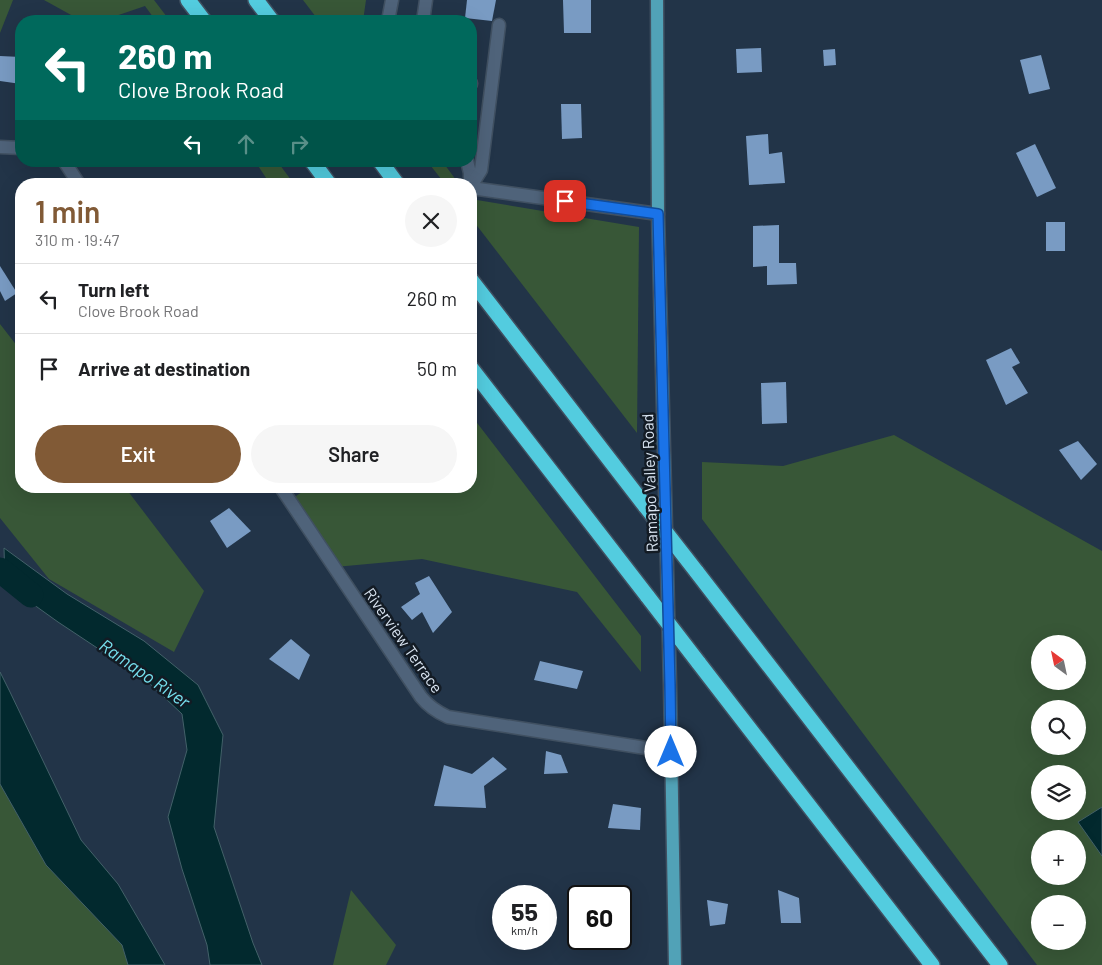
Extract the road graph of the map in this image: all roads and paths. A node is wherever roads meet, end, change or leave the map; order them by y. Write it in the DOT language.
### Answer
graph roads {
  1 [pos="188,0"];
  2 [pos="256,0"];
  3 [pos="392,0"];
  4 [pos="426,0"];
  5 [pos="657,0"];
  6 [pos="199,15"];
  7 [pos="267,15"];
  8 [pos="389,15"];
  9 [pos="423,15"];
  10 [pos="499,25"];
  11 [pos="0,148"];
  12 [pos="15,148"];
  13 [pos="68,167"];
  14 [pos="316,167"];
  15 [pos="384,167"];
  16 [pos="75,178"];
  17 [pos="325,178"];
  18 [pos="393,178"];
  19 [pos="476,178"];
  20 [pos="477,187"];
  21 [pos="658,214"];
  22 [pos="477,288"];
  23 [pos="477,376"];
  24 [pos="285,493"];
  25 [pos="671,752"];
  26 [pos="675,965"];
  27 [pos="932,965"];
  28 [pos="1000,965"];
  1 -- 6 [label="highway"];
  2 -- 7 [label="highway"];
  3 -- 8 [label="street"];
  4 -- 9 [label="street"];
  5 -- 21 [label="main road, Ramapo Valley Road"];
  10 -- 19 [label="street"];
  11 -- 12 [label="street"];
  13 -- 16 [label="street"];
  14 -- 17 [label="highway"];
  15 -- 18 [label="highway"];
  20 -- 21 [label="street"];
  21 -- 25 [label="main road, Ramapo Valley Road"];
  22 -- 28 [label="highway, bridge"];
  23 -- 27 [label="highway, bridge"];
  24 -- 25 [label="street, Riverview Terrace"];
  25 -- 26 [label="main road, Ramapo Valley Road"];
}
